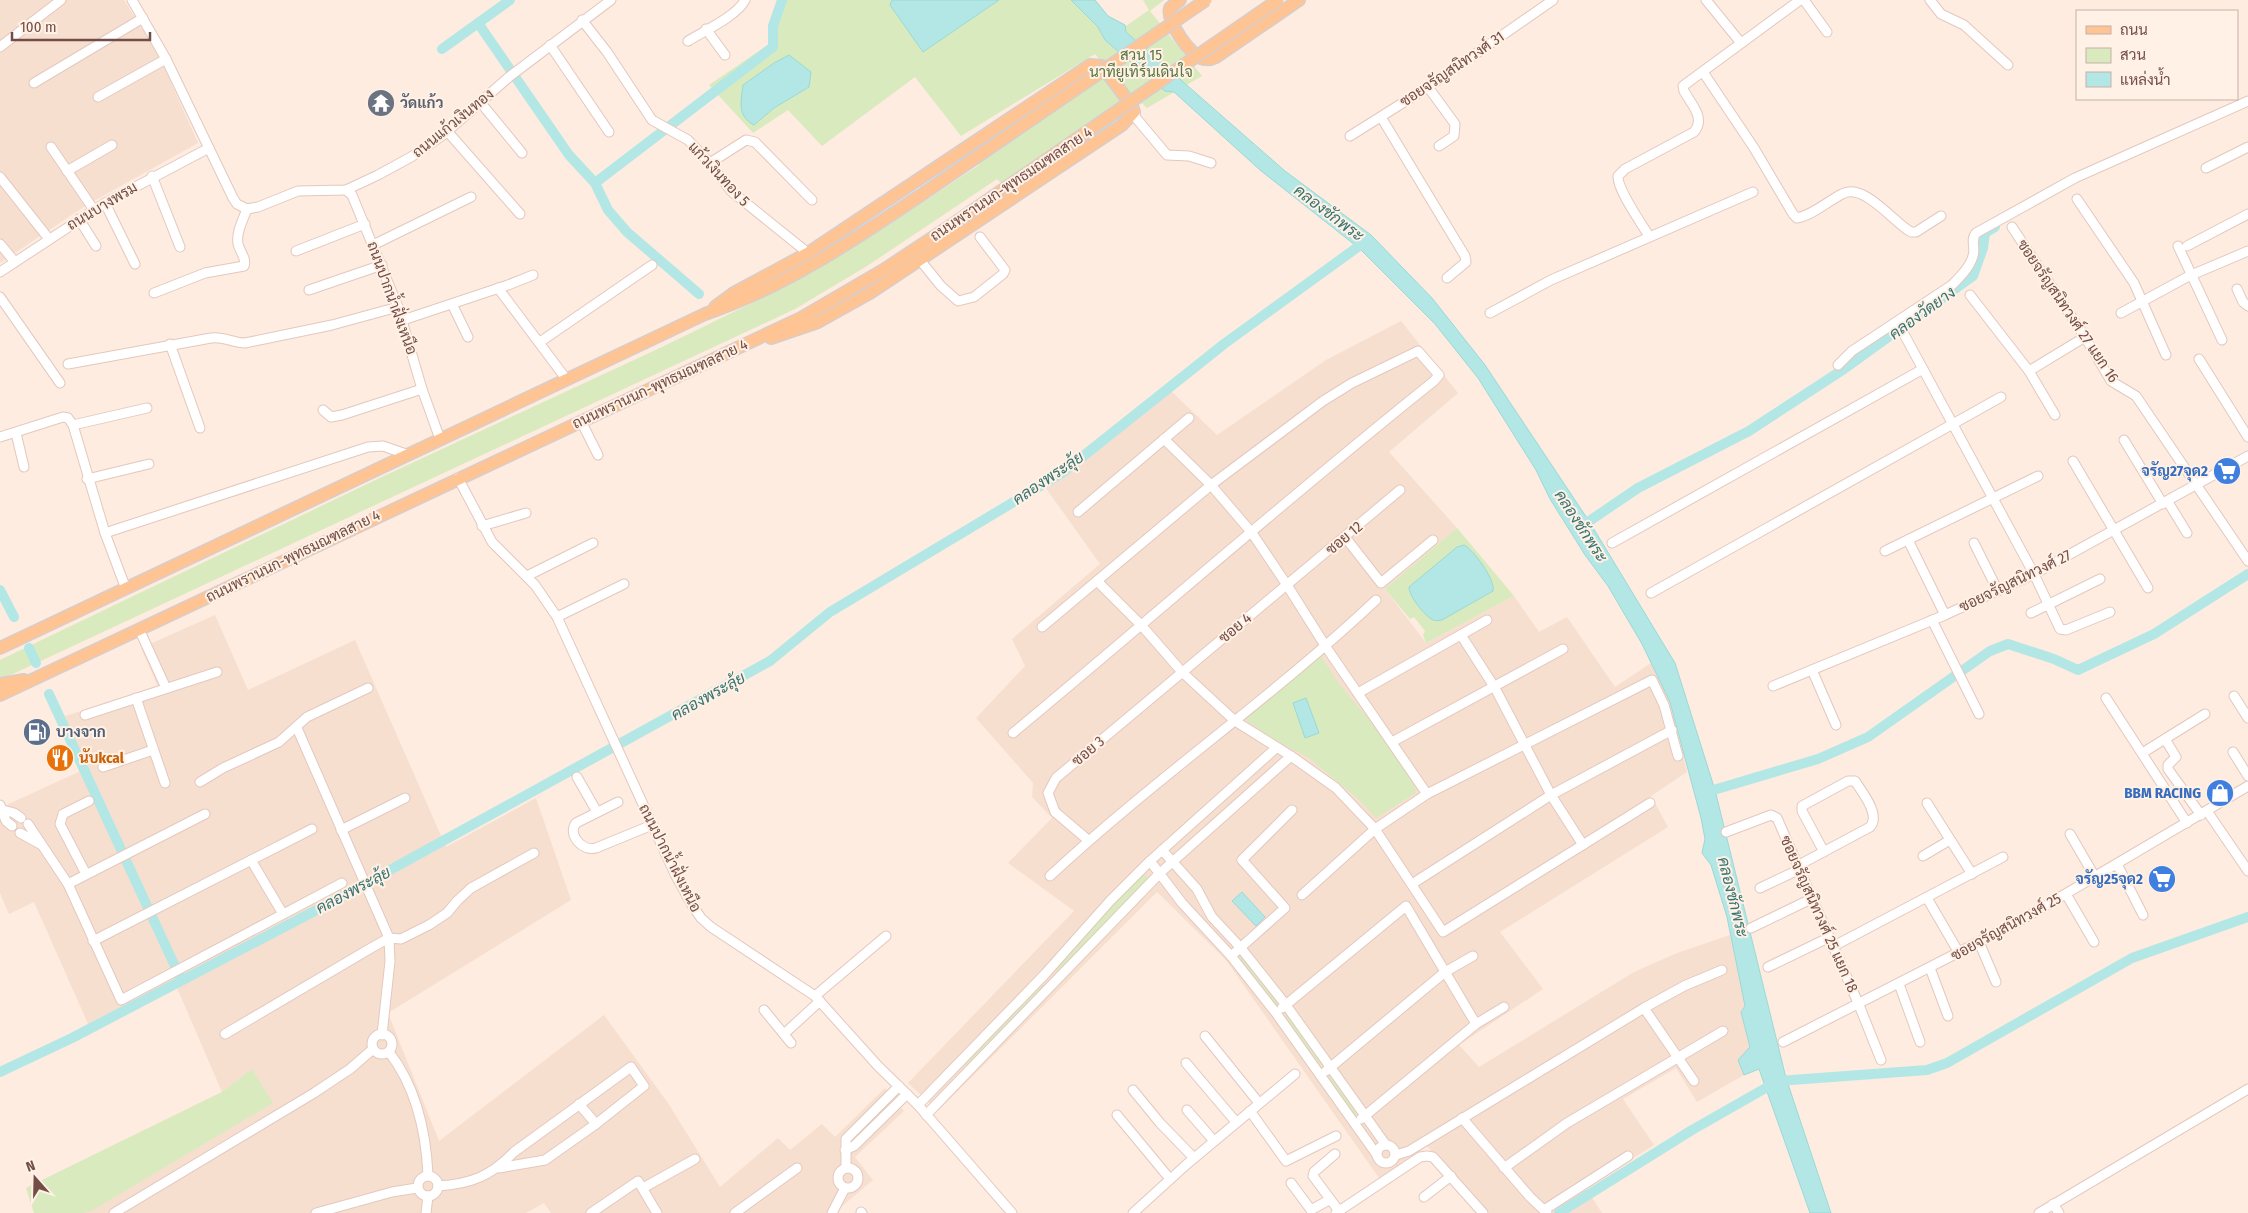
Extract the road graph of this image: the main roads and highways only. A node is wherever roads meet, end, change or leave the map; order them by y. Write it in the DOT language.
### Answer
graph roads {
  1 [pos="1180,0"];
  2 [pos="1206,0"];
  3 [pos="1278,0"];
  4 [pos="1299,0"];
  5 [pos="705,314"];
  6 [pos="754,341"];
  7 [pos="2,648"];
  8 [pos="33,680"];
  9 [pos="0,684"];
  10 [pos="0,695"];
  1 -- 4 [label="main road"];
  2 -- 5 [label="main road, bridge"];
  3 -- 6 [label="main road, ถนนพรานนก-พุทธมณฑลสาย 4, bridge"];
  5 -- 6 [label="main road"];
  5 -- 7 [label="main road"];
  6 -- 8 [label="main road, ถนนพรานนก-พุทธมณฑลสาย 4"];
  8 -- 9 [label="main road"];
  8 -- 10 [label="main road, ถนนพรานนก-พุทธมณฑลสาย 4"];
}
